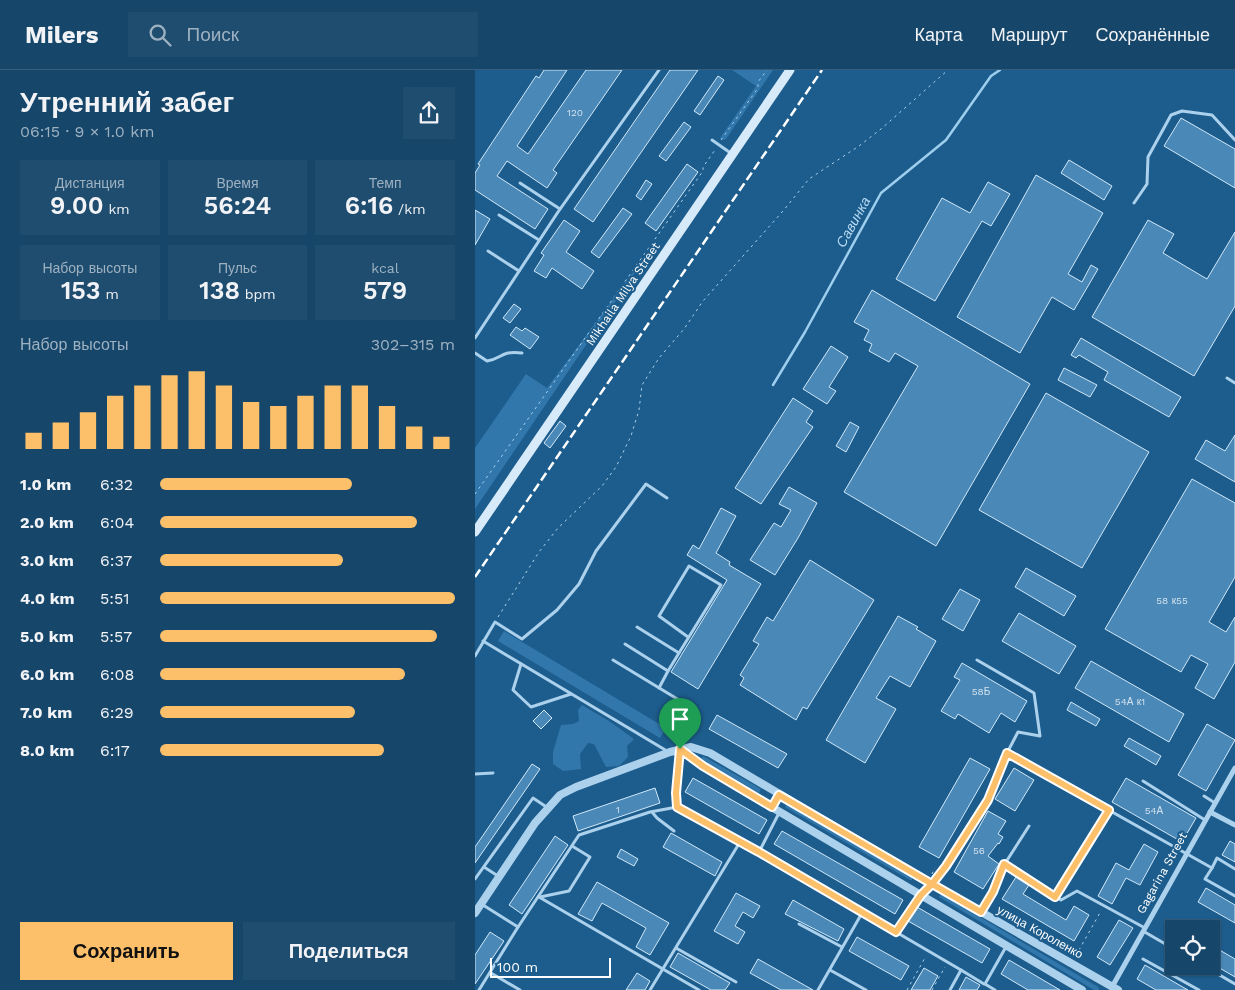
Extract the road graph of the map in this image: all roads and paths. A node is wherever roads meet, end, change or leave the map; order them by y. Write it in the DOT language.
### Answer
graph roads {
  1 [pos="659,70"];
  2 [pos="767,70"];
  3 [pos="790,70"];
  4 [pos="948,70"];
  5 [pos="712,140"];
  6 [pos="1235,140"];
  7 [pos="719,144"];
  8 [pos="733,155"];
  9 [pos="520,183"];
  10 [pos="1134,203"];
  11 [pos="560,209"];
  12 [pos="499,215"];
  13 [pos="539,240"];
  14 [pos="487,251"];
  15 [pos="519,271"];
  16 [pos="475,338"];
  17 [pos="475,353"];
  18 [pos="521,353"];
  19 [pos="1227,378"];
  20 [pos="1235,383"];
  21 [pos="475,494"];
  22 [pos="667,498"];
  23 [pos="475,532"];
  24 [pos="495,622"];
  25 [pos="637,627"];
  26 [pos="688,638"];
  27 [pos="483,641"];
  28 [pos="625,644"];
  29 [pos="679,653"];
  30 [pos="475,656"];
  31 [pos="613,660"];
  32 [pos="977,660"];
  33 [pos="521,664"];
  34 [pos="668,671"];
  35 [pos="659,688"];
  36 [pos="572,694"];
  37 [pos="680,749"];
  38 [pos="669,752"];
  39 [pos="1007,753"];
  40 [pos="1235,768"];
  41 [pos="493,773"];
  42 [pos="475,774"];
  43 [pos="1233,776"];
  44 [pos="1143,781"];
  45 [pos="779,795"];
  46 [pos="1204,796"];
  47 [pos="1215,803"];
  48 [pos="677,807"];
  49 [pos="772,807"];
  50 [pos="548,808"];
  51 [pos="1109,810"];
  52 [pos="652,812"];
  53 [pos="779,812"];
  54 [pos="1210,812"];
  55 [pos="1205,820"];
  56 [pos="1029,826"];
  57 [pos="1235,826"];
  58 [pos="674,831"];
  59 [pos="740,842"];
  60 [pos="572,846"];
  61 [pos="759,852"];
  62 [pos="1187,853"];
  63 [pos="1004,864"];
  64 [pos="484,867"];
  65 [pos="1212,868"];
  66 [pos="1235,869"];
  67 [pos="499,877"];
  68 [pos="475,879"];
  69 [pos="932,884"];
  70 [pos="921,895"];
  71 [pos="1235,896"];
  72 [pos="539,897"];
  73 [pos="1055,897"];
  74 [pos="481,904"];
  75 [pos="1104,906"];
  76 [pos="981,912"];
  77 [pos="475,913"];
  78 [pos="862,913"];
  79 [pos="799,924"];
  80 [pos="518,927"];
  81 [pos="1144,929"];
  82 [pos="896,932"];
  83 [pos="1165,943"];
  84 [pos="1007,945"];
  85 [pos="842,947"];
  86 [pos="675,948"];
  87 [pos="1079,950"];
  88 [pos="929,952"];
  89 [pos="1143,958"];
  90 [pos="947,963"];
  91 [pos="663,969"];
  92 [pos="830,970"];
  93 [pos="961,970"];
  94 [pos="491,973"];
  95 [pos="1220,975"];
  96 [pos="736,982"];
  97 [pos="985,984"];
  98 [pos="1235,984"];
  99 [pos="1113,989"];
  100 [pos="479,990"];
  101 [pos="520,990"];
  102 [pos="650,990"];
  103 [pos="699,990"];
  104 [pos="819,990"];
  105 [pos="866,990"];
  106 [pos="907,990"];
  107 [pos="932,990"];
  108 [pos="950,990"];
  109 [pos="995,990"];
  110 [pos="1083,990"];
  111 [pos="1199,990"];
  1 -- 11 [label="lane"];
  2 -- 7 [label="path"];
  3 -- 8 [label="main road, Mikhaila Milya Street"];
  4 -- 24 [label="path"];
  5 -- 7 [label="lane"];
  6 -- 10 [label="lane"];
  7 -- 8 [label="lane"];
  7 -- 21 [label="path"];
  8 -- 23 [label="main road, Mikhaila Milya Street"];
  9 -- 11 [label="lane"];
  11 -- 13 [label="lane"];
  12 -- 13 [label="lane"];
  13 -- 15 [label="lane"];
  14 -- 15 [label="lane"];
  15 -- 16 [label="lane"];
  17 -- 18 [label="lane"];
  19 -- 20 [label="lane"];
  22 -- 24 [label="lane"];
  24 -- 27 [label="lane"];
  25 -- 29 [label="lane"];
  26 -- 26 [label="lane"];
  26 -- 29 [label="lane"];
  27 -- 30 [label="lane"];
  27 -- 33 [label="lane"];
  28 -- 34 [label="lane"];
  29 -- 34 [label="lane"];
  31 -- 35 [label="lane"];
  32 -- 39 [label="lane"];
  33 -- 36 [label="lane"];
  33 -- 36 [label="lane"];
  34 -- 35 [label="lane"];
  35 -- 37 [label="lane"];
  36 -- 38 [label="lane"];
  37 -- 38 [label="street, улица Короленко"];
  37 -- 45 [label="street, улица Короленко"];
  37 -- 48 [label="lane"];
  37 -- 49 [label="street"];
  38 -- 50 [label="street, улица Короленко"];
  39 -- 51 [label="lane"];
  39 -- 69 [label="lane"];
  40 -- 43 [label="street, Gagarina Street"];
  41 -- 42 [label="lane"];
  43 -- 47 [label="street, Gagarina Street"];
  44 -- 55 [label="lane"];
  45 -- 49 [label="street"];
  45 -- 69 [label="street, улица Короленко"];
  46 -- 47 [label="lane"];
  47 -- 54 [label="street, Gagarina Street"];
  48 -- 52 [label="lane"];
  48 -- 59 [label="lane"];
  49 -- 53 [label="street"];
  50 -- 64 [label="lane"];
  50 -- 67 [label="street, улица Короленко"];
  51 -- 62 [label="lane"];
  51 -- 73 [label="lane"];
  52 -- 58 [label="lane"];
  52 -- 60 [label="lane"];
  53 -- 61 [label="lane"];
  53 -- 70 [label="street"];
  54 -- 55 [label="street, Gagarina Street"];
  54 -- 57 [label="street"];
  55 -- 62 [label="street, Gagarina Street"];
  56 -- 63 [label="lane"];
  59 -- 61 [label="lane"];
  59 -- 86 [label="lane"];
  60 -- 72 [label="lane"];
  60 -- 72 [label="lane"];
  61 -- 78 [label="lane"];
  62 -- 65 [label="lane"];
  62 -- 81 [label="street, Gagarina Street"];
  63 -- 73 [label="lane"];
  63 -- 76 [label="lane"];
  64 -- 67 [label="lane"];
  64 -- 68 [label="lane"];
  65 -- 66 [label="lane"];
  65 -- 71 [label="lane"];
  67 -- 74 [label="street, улица Короленко"];
  69 -- 70 [label="street"];
  69 -- 76 [label="street, улица Короленко"];
  70 -- 82 [label="lane"];
  70 -- 84 [label="street"];
  72 -- 80 [label="lane"];
  72 -- 91 [label="lane"];
  73 -- 75 [label="lane"];
  74 -- 77 [label="street, улица Короленко"];
  74 -- 80 [label="lane"];
  75 -- 81 [label="lane"];
  75 -- 87 [label="path"];
  76 -- 99 [label="street, улица Короленко"];
  78 -- 82 [label="lane"];
  78 -- 85 [label="lane"];
  79 -- 85 [label="lane"];
  80 -- 94 [label="lane"];
  81 -- 83 [label="lane"];
  81 -- 99 [label="street, Gagarina Street"];
  82 -- 88 [label="lane"];
  84 -- 97 [label="lane"];
  84 -- 110 [label="street"];
  85 -- 92 [label="lane"];
  86 -- 91 [label="lane"];
  86 -- 96 [label="lane"];
  88 -- 90 [label="lane"];
  88 -- 106 [label="path"];
  89 -- 111 [label="lane"];
  90 -- 93 [label="lane"];
  90 -- 107 [label="path"];
  91 -- 102 [label="lane"];
  91 -- 103 [label="lane"];
  92 -- 104 [label="lane"];
  92 -- 105 [label="lane"];
  93 -- 97 [label="lane"];
  93 -- 108 [label="lane"];
  94 -- 100 [label="lane"];
  94 -- 101 [label="lane"];
  95 -- 98 [label="lane"];
  97 -- 109 [label="lane"];
}
